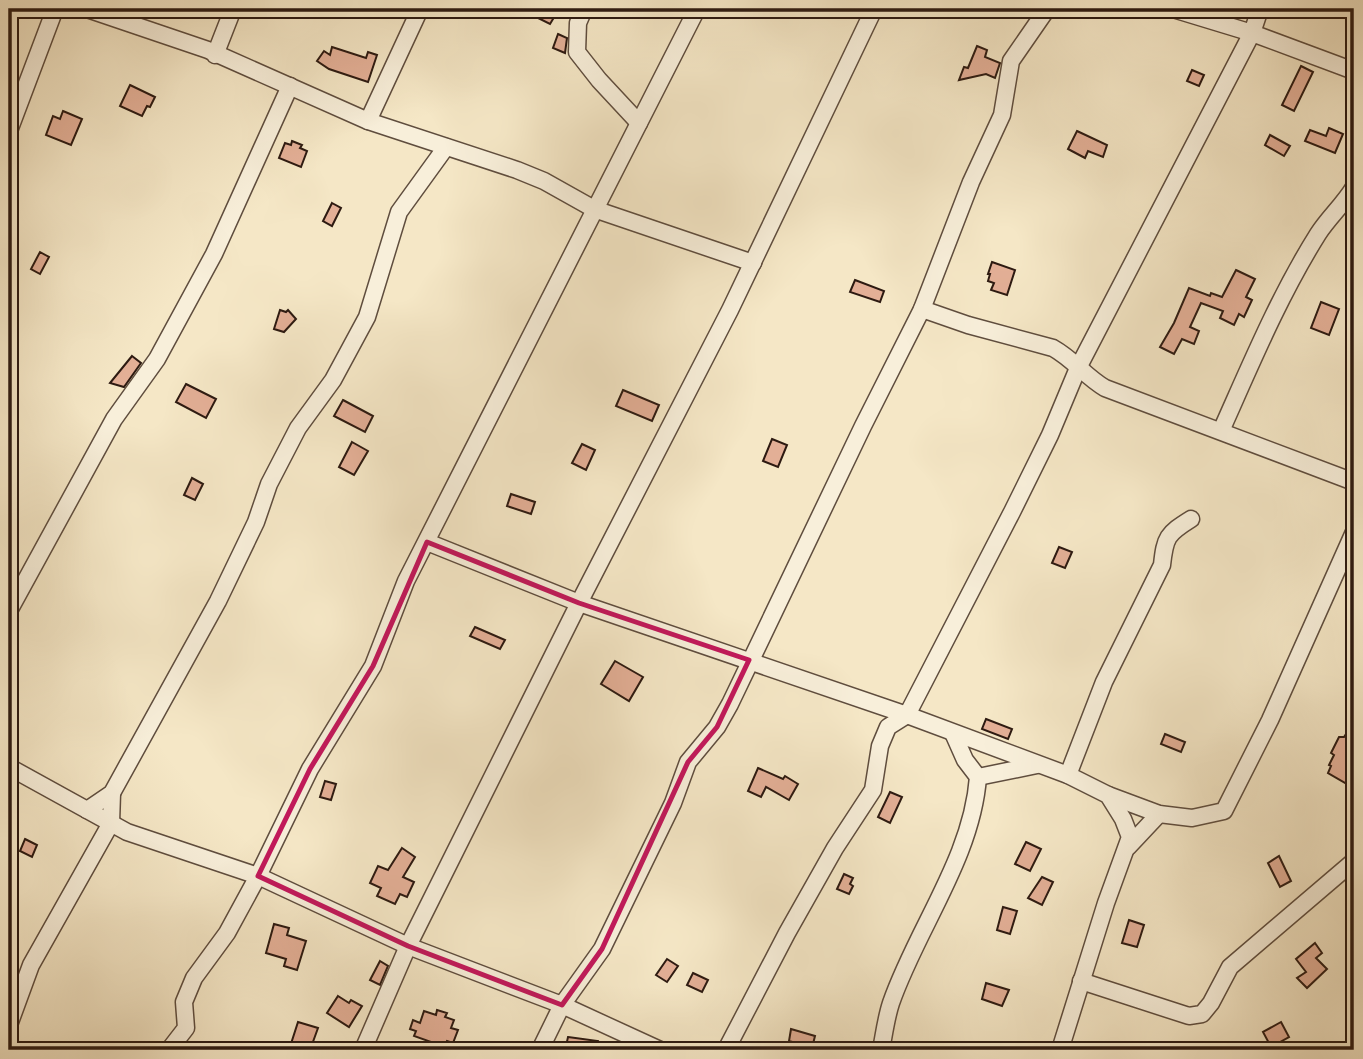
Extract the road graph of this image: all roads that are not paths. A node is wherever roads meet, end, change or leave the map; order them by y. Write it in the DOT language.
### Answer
graph roads {
  1 [pos="55,9"];
  2 [pos="87,9"];
  3 [pos="233,9"];
  4 [pos="419,9"];
  5 [pos="584,9"];
  6 [pos="696,9"];
  7 [pos="874,9"];
  8 [pos="1047,9"];
  9 [pos="1173,9"];
  10 [pos="1259,9"];
  11 [pos="1252,33"];
  12 [pos="215,55"];
  13 [pos="1354,71"];
  14 [pos="290,86"];
  15 [pos="368,121"];
  16 [pos="639,123"];
  17 [pos="9,131"];
  18 [pos="446,147"];
  19 [pos="1354,187"];
  20 [pos="594,209"];
  21 [pos="753,262"];
  22 [pos="922,309"];
  23 [pos="1078,368"];
  24 [pos="1222,431"];
  25 [pos="1354,482"];
  26 [pos="1191,519"];
  27 [pos="1354,531"];
  28 [pos="427,542"];
  29 [pos="579,603"];
  30 [pos="9,611"];
  31 [pos="749,660"];
  32 [pos="907,715"];
  33 [pos="953,733"];
  34 [pos="1041,764"];
  35 [pos="9,766"];
  36 [pos="1068,775"];
  37 [pos="978,777"];
  38 [pos="112,793"];
  39 [pos="1108,795"];
  40 [pos="87,810"];
  41 [pos="1159,814"];
  42 [pos="111,823"];
  43 [pos="1126,849"];
  44 [pos="1354,861"];
  45 [pos="258,876"];
  46 [pos="408,946"];
  47 [pos="1081,982"];
  48 [pos="562,1004"];
  49 [pos="9,1025"];
  50 [pos="169,1050"];
  51 [pos="363,1050"];
  52 [pos="540,1050"];
  53 [pos="660,1050"];
  54 [pos="726,1050"];
  55 [pos="881,1050"];
  56 [pos="1060,1050"];
  1 -- 17 [label="street"];
  2 -- 12 [label="street"];
  3 -- 12 [label="street"];
  4 -- 15 [label="street"];
  5 -- 16 [label="street"];
  6 -- 16 [label="street"];
  7 -- 21 [label="street"];
  8 -- 22 [label="street"];
  9 -- 11 [label="street"];
  10 -- 11 [label="street"];
  11 -- 13 [label="street"];
  11 -- 23 [label="street"];
  12 -- 14 [label="street"];
  14 -- 15 [label="street"];
  14 -- 30 [label="street"];
  15 -- 18 [label="street"];
  16 -- 20 [label="street"];
  18 -- 20 [label="street"];
  18 -- 38 [label="street"];
  19 -- 24 [label="street"];
  20 -- 21 [label="street"];
  20 -- 28 [label="street"];
  21 -- 29 [label="street"];
  22 -- 23 [label="street"];
  22 -- 31 [label="street"];
  23 -- 24 [label="street"];
  23 -- 32 [label="street"];
  24 -- 25 [label="street"];
  26 -- 36 [label="street"];
  27 -- 41 [label="street"];
  28 -- 29 [label="street"];
  28 -- 45 [label="street"];
  29 -- 31 [label="street"];
  29 -- 46 [label="street"];
  31 -- 32 [label="street"];
  31 -- 48 [label="street"];
  32 -- 33 [label="street"];
  32 -- 54 [label="street"];
  33 -- 34 [label="street"];
  33 -- 37 [label="street"];
  34 -- 36 [label="street"];
  34 -- 37 [label="street"];
  35 -- 40 [label="street"];
  36 -- 39 [label="street"];
  37 -- 55 [label="street"];
  38 -- 40 [label="street"];
  38 -- 42 [label="street"];
  39 -- 41 [label="street"];
  39 -- 43 [label="street"];
  40 -- 42 [label="street"];
  41 -- 43 [label="street"];
  42 -- 45 [label="street"];
  42 -- 49 [label="street"];
  43 -- 47 [label="street"];
  44 -- 47 [label="street"];
  45 -- 46 [label="street"];
  45 -- 50 [label="street"];
  46 -- 48 [label="street"];
  46 -- 51 [label="street"];
  47 -- 56 [label="street"];
  48 -- 52 [label="street"];
  48 -- 53 [label="street"];
}
